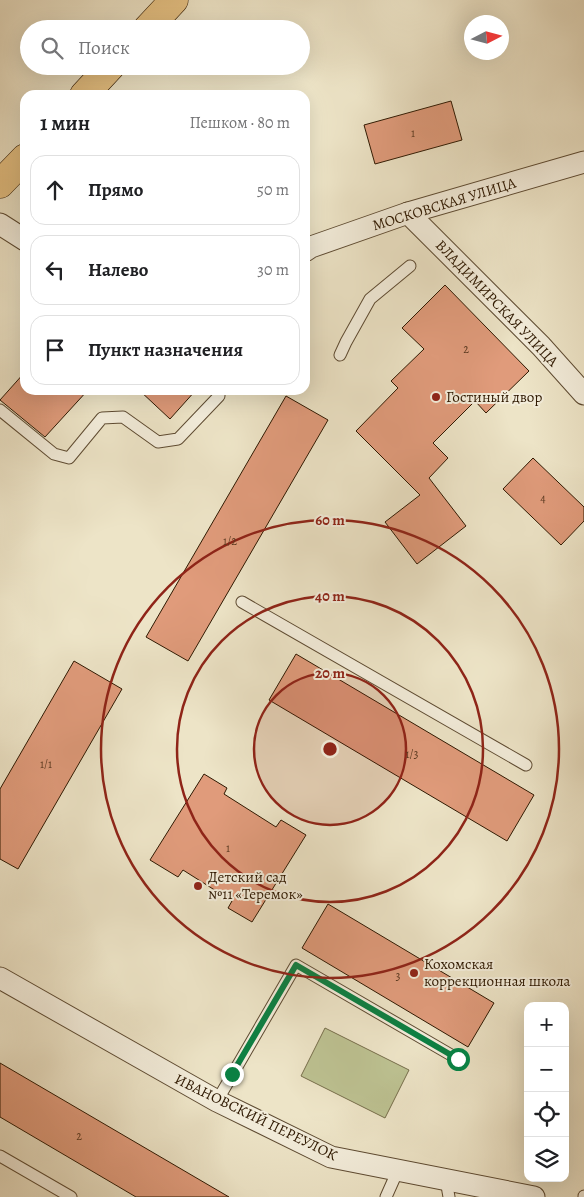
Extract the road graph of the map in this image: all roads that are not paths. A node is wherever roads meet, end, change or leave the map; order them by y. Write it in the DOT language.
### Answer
graph roads {
  1 [pos="174,0"];
  2 [pos="155,20"];
  3 [pos="103,75"];
  4 [pos="89,90"];
  5 [pos="584,162"];
  6 [pos="20,163"];
  7 [pos="0,184"];
  8 [pos="408,213"];
  9 [pos="0,224"];
  10 [pos="20,237"];
  11 [pos="310,247"];
  12 [pos="410,266"];
  13 [pos="340,355"];
  14 [pos="584,394"];
  15 [pos="219,395"];
  16 [pos="0,410"];
  17 [pos="242,602"];
  18 [pos="526,764"];
  19 [pos="0,978"];
  20 [pos="458,1059"];
  21 [pos="217,1101"];
  22 [pos="0,1156"];
  23 [pos="398,1170"];
  24 [pos="448,1189"];
  25 [pos="71,1197"];
  26 [pos="386,1197"];
  27 [pos="534,1197"];
  1 -- 2 [label="main road"];
  3 -- 4 [label="main road"];
  5 -- 8 [label="street, МОСКОВСКАЯ УЛИЦА"];
  6 -- 7 [label="main road"];
  8 -- 11 [label="street, МОСКОВСКАЯ УЛИЦА"];
  8 -- 14 [label="street, ВЛАДИМИРСКАЯ УЛИЦА"];
  9 -- 10 [label="street"];
  12 -- 13 [label="lane"];
  15 -- 16 [label="lane"];
  17 -- 18 [label="lane"];
  19 -- 21 [label="street, ИВАНОВСКИЙ ПЕРЕУЛОК"];
  20 -- 21 [label="lane"];
  21 -- 23 [label="street, ИВАНОВСКИЙ ПЕРЕУЛОК"];
  22 -- 25 [label="lane"];
  23 -- 24 [label="street, ИВАНОВСКИЙ ПЕРЕУЛОК"];
  23 -- 26 [label="lane"];
  24 -- 27 [label="street, ИВАНОВСКИЙ ПЕРЕУЛОК"];
}
